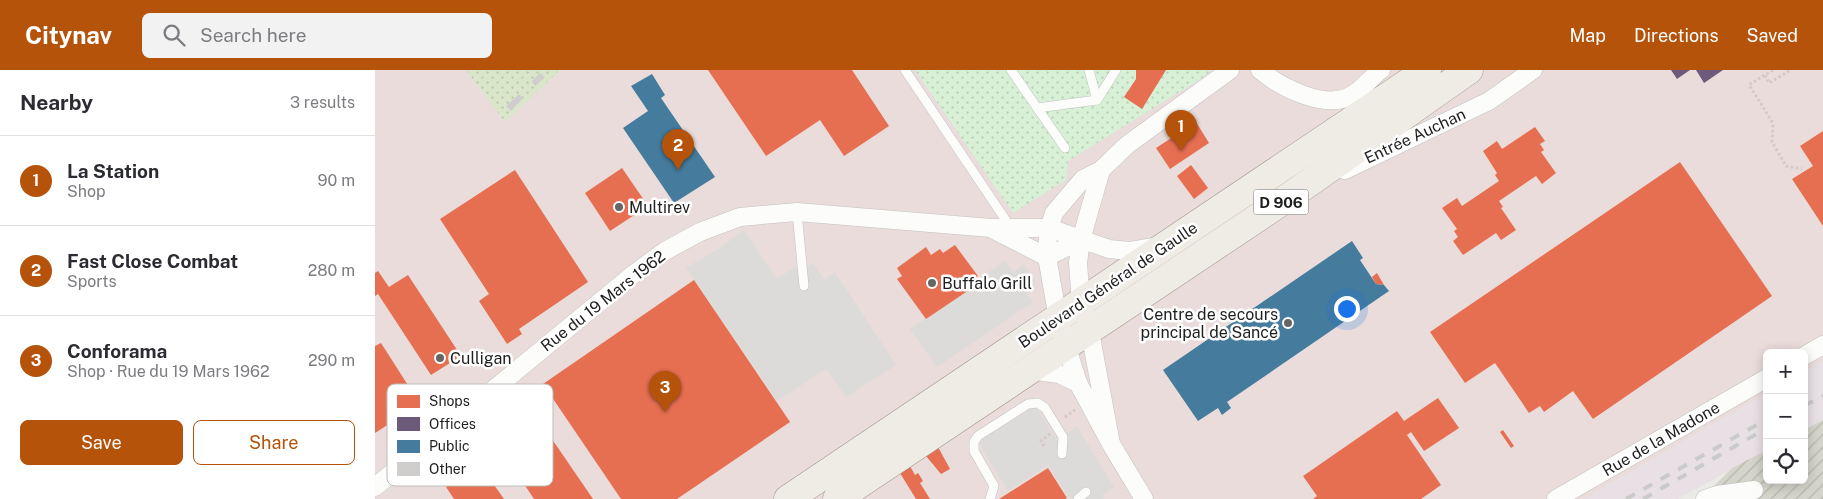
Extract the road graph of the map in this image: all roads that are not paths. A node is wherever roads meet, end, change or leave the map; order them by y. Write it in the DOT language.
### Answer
graph roads {
  1 [pos="905,70"];
  2 [pos="1011,70"];
  3 [pos="1089,70"];
  4 [pos="1116,70"];
  5 [pos="1230,70"];
  6 [pos="1260,70"];
  7 [pos="1381,70"];
  8 [pos="1427,70"];
  9 [pos="1469,70"];
  10 [pos="1533,70"];
  11 [pos="1097,100"];
  12 [pos="1037,108"];
  13 [pos="1065,148"];
  14 [pos="1101,170"];
  15 [pos="1293,194"];
  16 [pos="797,212"];
  17 [pos="991,228"];
  18 [pos="1011,228"];
  19 [pos="1049,228"];
  20 [pos="1081,240"];
  21 [pos="1172,243"];
  22 [pos="1047,257"];
  23 [pos="804,286"];
  24 [pos="1081,304"];
  25 [pos="1058,319"];
  26 [pos="1089,332"];
  27 [pos="1823,345"];
  28 [pos="1067,347"];
  29 [pos="1808,354"];
  30 [pos="1029,370"];
  31 [pos="1763,380"];
  32 [pos="1078,383"];
  33 [pos="500,384"];
  34 [pos="1111,444"];
  35 [pos="1062,454"];
  36 [pos="387,477"];
  37 [pos="375,487"];
  38 [pos="1754,490"];
  39 [pos="1086,492"];
  40 [pos="789,499"];
  41 [pos="837,499"];
  42 [pos="990,499"];
  43 [pos="1078,499"];
  44 [pos="1144,499"];
  45 [pos="1556,499"];
  46 [pos="1705,499"];
  1 -- 18 [label="lane"];
  2 -- 12 [label="lane"];
  3 -- 11 [label="lane"];
  4 -- 11 [label="lane"];
  5 -- 14 [label="street"];
  6 -- 7 [label="street"];
  8 -- 21 [label="main road, Boulevard Général de Gaulle / D 906"];
  9 -- 15 [label="main road, Boulevard Général de Gaulle / D 906"];
  10 -- 15 [label="street, Entrée Auchan"];
  11 -- 12 [label="lane"];
  12 -- 13 [label="lane"];
  14 -- 19 [label="street"];
  14 -- 20 [label="street"];
  15 -- 26 [label="main road, Boulevard Général de Gaulle / D 906"];
  16 -- 17 [label="street, Rue du 19 Mars 1962"];
  16 -- 23 [label="lane"];
  16 -- 33 [label="street, Rue du 19 Mars 1962"];
  17 -- 18 [label="street, Rue du 19 Mars 1962"];
  17 -- 22 [label="street, Rue du 19 Mars 1962"];
  18 -- 19 [label="street, Rue du 19 Mars 1962"];
  19 -- 20 [label="street, Rue du 19 Mars 1962"];
  19 -- 22 [label="street"];
  20 -- 21 [label="street, Rue du 19 Mars 1962"];
  20 -- 22 [label="street"];
  20 -- 24 [label="street"];
  21 -- 24 [label="main road, Boulevard Général de Gaulle / D 906"];
  22 -- 25 [label="street"];
  24 -- 25 [label="main road, Boulevard Général de Gaulle / D 906"];
  24 -- 26 [label="street"];
  25 -- 28 [label="street"];
  25 -- 40 [label="main road, Boulevard Général de Gaulle / D 906"];
  26 -- 28 [label="main road, Boulevard Général de Gaulle / D 906"];
  26 -- 34 [label="street"];
  27 -- 29 [label="street"];
  28 -- 30 [label="main road, Boulevard Général de Gaulle / D 906"];
  28 -- 32 [label="street"];
  30 -- 32 [label="street"];
  30 -- 41 [label="main road, Boulevard Général de Gaulle / D 906"];
  31 -- 45 [label="street, Rue de la Madone"];
  32 -- 34 [label="street"];
  34 -- 44 [label="street"];
  35 -- 42 [label="lane"];
  36 -- 37 [label="street, Rue du 19 Mars 1962"];
  38 -- 46 [label="street"];
  39 -- 43 [label="lane"];
}
